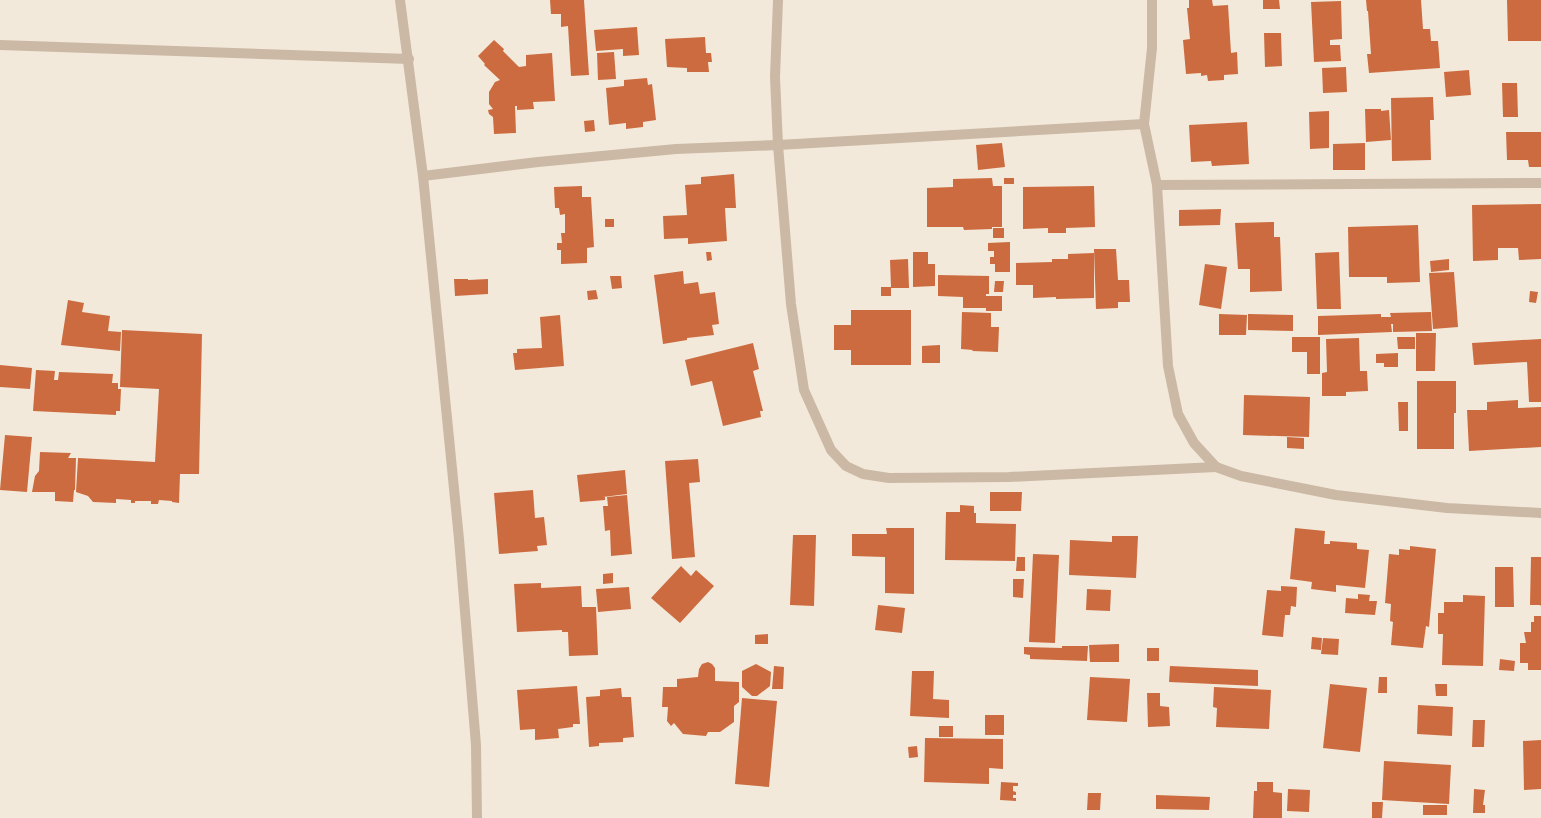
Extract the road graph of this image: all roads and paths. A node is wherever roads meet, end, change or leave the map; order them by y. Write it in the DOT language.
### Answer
graph roads {
  1 [pos="400,0"];
  2 [pos="778,0"];
  3 [pos="1152,0"];
  4 [pos="0,45"];
  5 [pos="409,59"];
  6 [pos="1144,124"];
  7 [pos="778,145"];
  8 [pos="423,176"];
  9 [pos="1541,183"];
  10 [pos="1157,185"];
  11 [pos="1216,467"];
  12 [pos="1541,513"];
  13 [pos="477,818"];
  1 -- 5 [label="street"];
  2 -- 7 [label="street"];
  3 -- 6 [label="street"];
  4 -- 5 [label="street"];
  5 -- 8 [label="street"];
  6 -- 7 [label="street"];
  6 -- 10 [label="street"];
  7 -- 8 [label="street"];
  7 -- 11 [label="street"];
  8 -- 13 [label="street"];
  9 -- 10 [label="street"];
  10 -- 11 [label="street"];
  11 -- 12 [label="street"];
}
